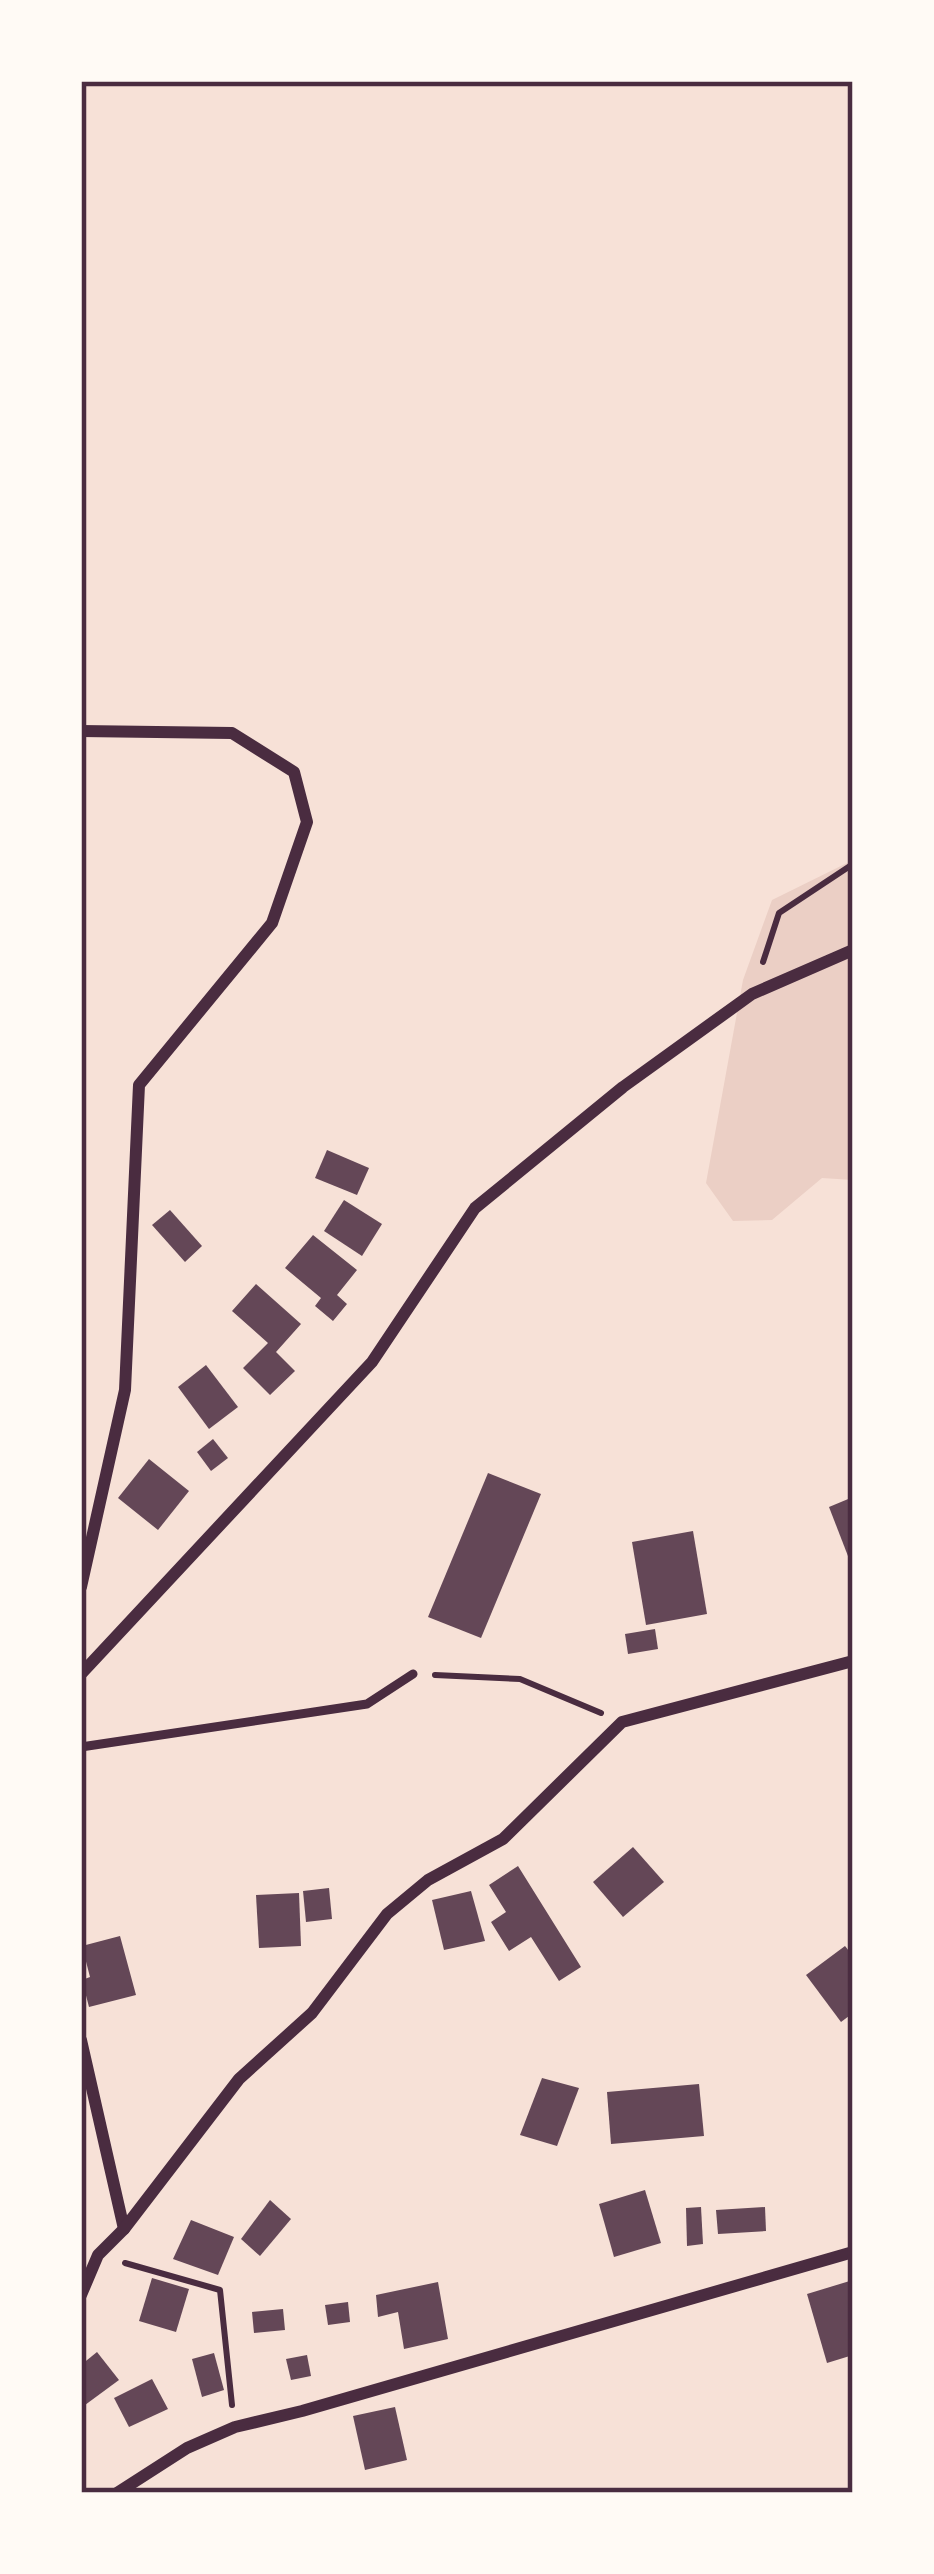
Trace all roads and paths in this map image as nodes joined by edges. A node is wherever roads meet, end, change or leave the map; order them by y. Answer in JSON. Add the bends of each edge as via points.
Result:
{"nodes":[{"id":1,"x":81,"y":731,"type":"edge"},
{"id":2,"x":853,"y":864,"type":"edge"},
{"id":3,"x":853,"y":950,"type":"edge"},
{"id":4,"x":752,"y":994,"type":"junction"},
{"id":5,"x":81,"y":1587,"type":"edge"},
{"id":6,"x":853,"y":1661,"type":"edge"},
{"id":7,"x":81,"y":1674,"type":"edge"},
{"id":8,"x":413,"y":1674,"type":"joint"},
{"id":9,"x":622,"y":1722,"type":"junction"},
{"id":10,"x":81,"y":1747,"type":"edge"},
{"id":11,"x":81,"y":2040,"type":"edge"},
{"id":12,"x":124,"y":2229,"type":"junction"},
{"id":13,"x":853,"y":2252,"type":"edge"},
{"id":14,"x":98,"y":2255,"type":"junction"},
{"id":15,"x":81,"y":2295,"type":"edge"},
{"id":16,"x":235,"y":2427,"type":"junction"},
{"id":17,"x":117,"y":2493,"type":"edge"}],
"edges":[{"from":1,"to":5,"type":"street","via":[[232,733],[294,772],[307,822],[272,923],[139,1085],[125,1390]]},
{"from":2,"to":4,"type":"path","via":[[779,913]]},
{"from":3,"to":4,"type":"street"},
{"from":4,"to":7,"type":"street","via":[[475,1208],[373,1362]]},
{"from":6,"to":9,"type":"street"},
{"from":8,"to":9,"type":"path","via":[[520,1679]]},
{"from":8,"to":10,"type":"lane","via":[[367,1704]]},
{"from":9,"to":12,"type":"street","via":[[503,1839],[428,1880],[387,1914],[312,2014],[239,2079]]},
{"from":11,"to":12,"type":"street"},
{"from":12,"to":14,"type":"street"},
{"from":13,"to":16,"type":"street"},
{"from":14,"to":15,"type":"street"},
{"from":14,"to":16,"type":"path","via":[[220,2290]]},
{"from":16,"to":17,"type":"street"}]}
